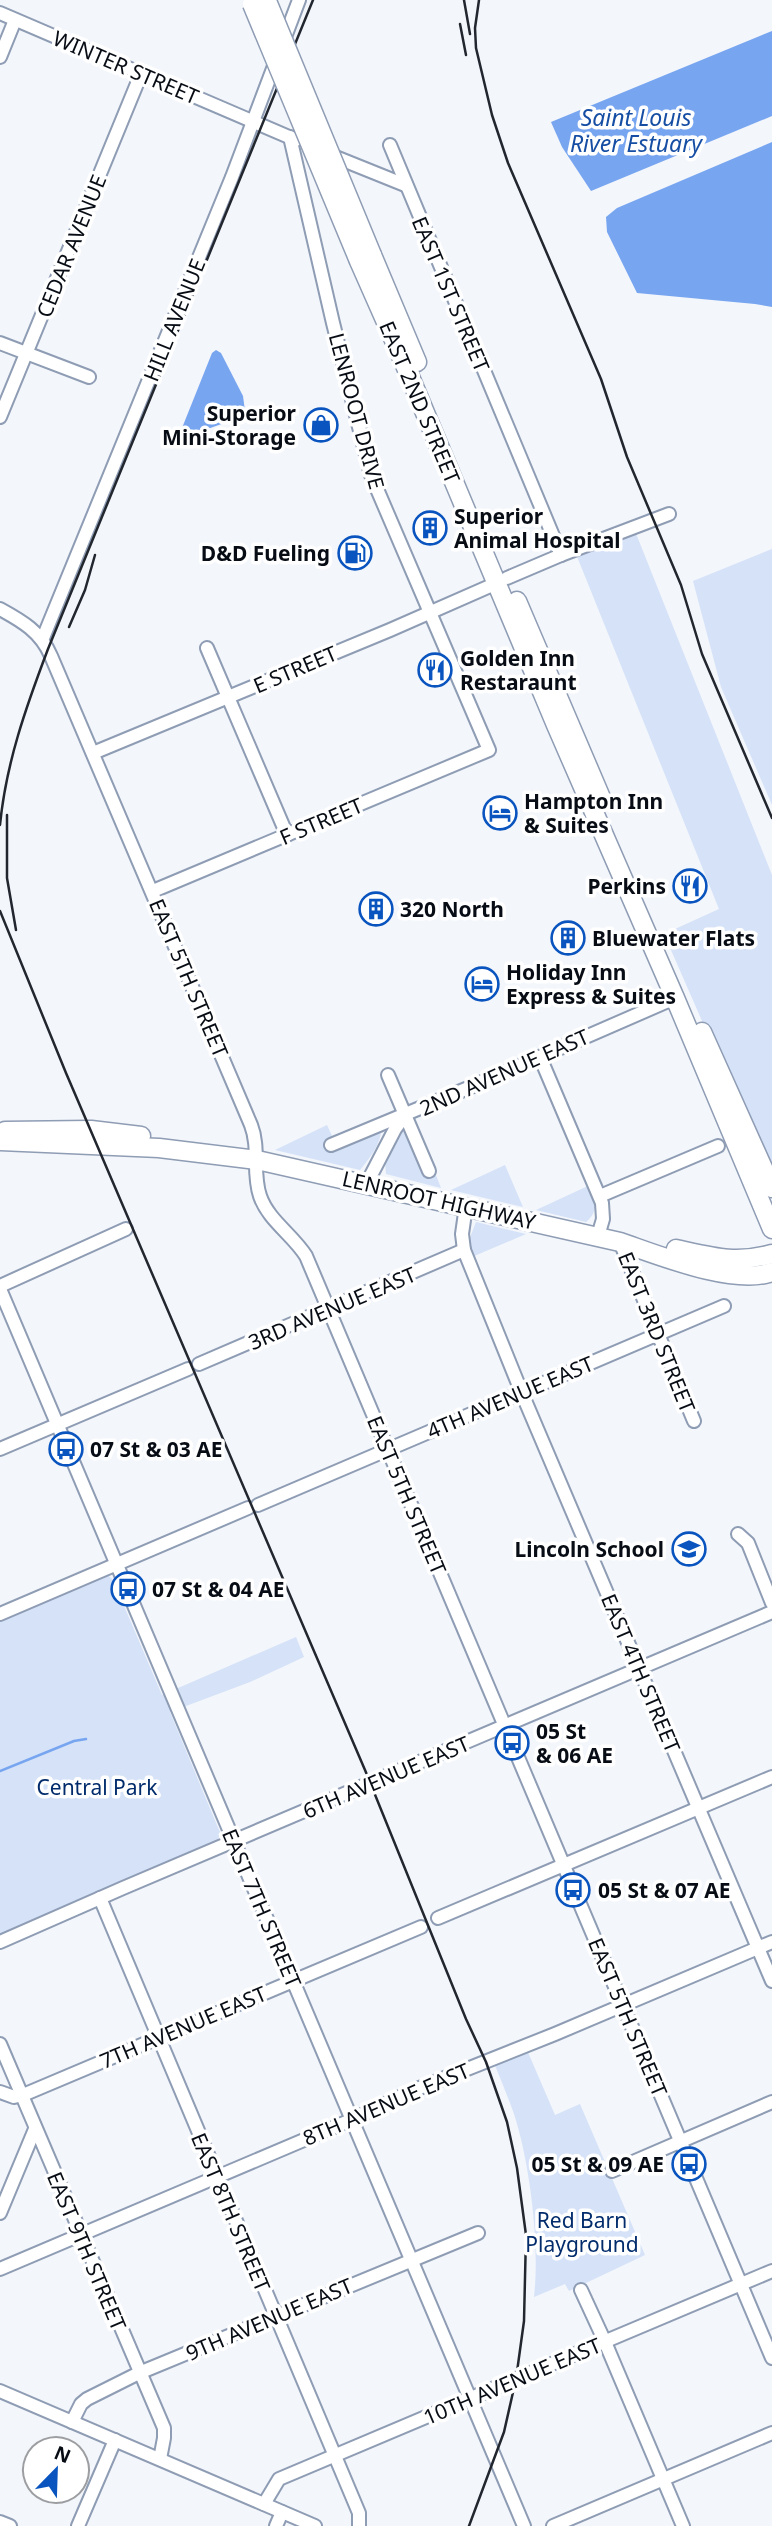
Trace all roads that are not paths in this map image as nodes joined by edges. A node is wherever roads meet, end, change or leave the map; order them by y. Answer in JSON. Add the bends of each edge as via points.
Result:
{"nodes":[{"id":1,"x":299,"y":0,"type":"edge"},
{"id":2,"x":259,"y":1,"type":"edge"},
{"id":3,"x":0,"y":13,"type":"edge"},
{"id":4,"x":15,"y":20,"type":"junction"},
{"id":5,"x":0,"y":57,"type":"edge"},
{"id":6,"x":141,"y":74,"type":"junction"},
{"id":7,"x":253,"y":122,"type":"junction"},
{"id":8,"x":290,"y":137,"type":"junction"},
{"id":9,"x":390,"y":145,"type":"dead end"},
{"id":10,"x":405,"y":185,"type":"junction"},
{"id":11,"x":0,"y":343,"type":"edge"},
{"id":12,"x":27,"y":353,"type":"junction"},
{"id":13,"x":89,"y":377,"type":"dead end"},
{"id":14,"x":0,"y":417,"type":"edge"},
{"id":15,"x":669,"y":514,"type":"dead end"},
{"id":16,"x":561,"y":555,"type":"junction"},
{"id":17,"x":502,"y":580,"type":"junction"},
{"id":18,"x":0,"y":609,"type":"edge"},
{"id":19,"x":429,"y":612,"type":"junction"},
{"id":20,"x":43,"y":638,"type":"junction"},
{"id":21,"x":207,"y":648,"type":"dead end"},
{"id":22,"x":228,"y":697,"type":"junction"},
{"id":23,"x":489,"y":750,"type":"joint"},
{"id":24,"x":93,"y":753,"type":"junction"},
{"id":25,"x":287,"y":835,"type":"junction"},
{"id":26,"x":153,"y":891,"type":"junction"},
{"id":27,"x":680,"y":996,"type":"junction"},
{"id":28,"x":540,"y":1057,"type":"junction"},
{"id":29,"x":388,"y":1075,"type":"dead end"},
{"id":30,"x":405,"y":1115,"type":"junction"},
{"id":31,"x":0,"y":1132,"type":"edge"},
{"id":32,"x":0,"y":1141,"type":"edge"},
{"id":33,"x":331,"y":1145,"type":"dead end"},
{"id":34,"x":719,"y":1146,"type":"dead end"},
{"id":35,"x":257,"y":1160,"type":"junction"},
{"id":36,"x":429,"y":1171,"type":"dead end"},
{"id":37,"x":367,"y":1183,"type":"junction"},
{"id":38,"x":772,"y":1188,"type":"edge"},
{"id":39,"x":600,"y":1196,"type":"junction"},
{"id":40,"x":466,"y":1206,"type":"junction"},
{"id":41,"x":126,"y":1229,"type":"dead end"},
{"id":42,"x":772,"y":1230,"type":"edge"},
{"id":43,"x":598,"y":1237,"type":"junction"},
{"id":44,"x":620,"y":1242,"type":"junction"},
{"id":45,"x":464,"y":1250,"type":"junction"},
{"id":46,"x":772,"y":1254,"type":"edge"},
{"id":47,"x":772,"y":1272,"type":"edge"},
{"id":48,"x":0,"y":1288,"type":"edge"},
{"id":49,"x":724,"y":1306,"type":"dead end"},
{"id":50,"x":329,"y":1310,"type":"junction"},
{"id":51,"x":658,"y":1335,"type":"junction"},
{"id":52,"x":521,"y":1391,"type":"junction"},
{"id":53,"x":694,"y":1421,"type":"dead end"},
{"id":54,"x":57,"y":1424,"type":"junction"},
{"id":55,"x":0,"y":1449,"type":"edge"},
{"id":56,"x":388,"y":1450,"type":"junction"},
{"id":57,"x":738,"y":1534,"type":"dead end"},
{"id":58,"x":116,"y":1564,"type":"junction"},
{"id":59,"x":772,"y":1603,"type":"edge"},
{"id":60,"x":772,"y":1612,"type":"edge"},
{"id":61,"x":0,"y":1614,"type":"edge"},
{"id":62,"x":640,"y":1668,"type":"junction"},
{"id":63,"x":505,"y":1727,"type":"junction"},
{"id":64,"x":772,"y":1777,"type":"edge"},
{"id":65,"x":699,"y":1808,"type":"junction"},
{"id":66,"x":234,"y":1842,"type":"junction"},
{"id":67,"x":564,"y":1866,"type":"junction"},
{"id":68,"x":100,"y":1898,"type":"junction"},
{"id":69,"x":438,"y":1918,"type":"dead end"},
{"id":70,"x":421,"y":1927,"type":"dead end"},
{"id":71,"x":0,"y":1942,"type":"edge"},
{"id":72,"x":772,"y":1942,"type":"edge"},
{"id":73,"x":757,"y":1948,"type":"junction"},
{"id":74,"x":293,"y":1981,"type":"junction"},
{"id":75,"x":772,"y":1981,"type":"edge"},
{"id":76,"x":623,"y":2006,"type":"junction"},
{"id":77,"x":158,"y":2039,"type":"junction"},
{"id":78,"x":0,"y":2044,"type":"edge"},
{"id":79,"x":0,"y":2092,"type":"edge"},
{"id":80,"x":23,"y":2095,"type":"junction"},
{"id":81,"x":772,"y":2102,"type":"edge"},
{"id":82,"x":351,"y":2120,"type":"junction"},
{"id":83,"x":35,"y":2129,"type":"junction"},
{"id":84,"x":682,"y":2140,"type":"junction"},
{"id":85,"x":612,"y":2171,"type":"dead end"},
{"id":86,"x":216,"y":2176,"type":"junction"},
{"id":87,"x":0,"y":2213,"type":"edge"},
{"id":88,"x":82,"y":2233,"type":"junction"},
{"id":89,"x":478,"y":2233,"type":"dead end"},
{"id":90,"x":411,"y":2260,"type":"junction"},
{"id":91,"x":0,"y":2269,"type":"edge"},
{"id":92,"x":772,"y":2271,"type":"edge"},
{"id":93,"x":741,"y":2285,"type":"junction"},
{"id":94,"x":581,"y":2290,"type":"dead end"},
{"id":95,"x":275,"y":2317,"type":"junction"},
{"id":96,"x":605,"y":2342,"type":"junction"},
{"id":97,"x":772,"y":2358,"type":"edge"},
{"id":98,"x":139,"y":2373,"type":"junction"},
{"id":99,"x":0,"y":2391,"type":"edge"},
{"id":100,"x":469,"y":2398,"type":"junction"},
{"id":101,"x":72,"y":2422,"type":"junction"},
{"id":102,"x":772,"y":2433,"type":"edge"},
{"id":103,"x":115,"y":2440,"type":"junction"},
{"id":104,"x":334,"y":2456,"type":"junction"},
{"id":105,"x":160,"y":2459,"type":"junction"},
{"id":106,"x":663,"y":2479,"type":"junction"},
{"id":107,"x":264,"y":2504,"type":"junction"},
{"id":108,"x":282,"y":2512,"type":"junction"},
{"id":109,"x":0,"y":2522,"type":"edge"},
{"id":110,"x":10,"y":2526,"type":"edge"},
{"id":111,"x":78,"y":2526,"type":"edge"},
{"id":112,"x":276,"y":2526,"type":"edge"},
{"id":113,"x":315,"y":2526,"type":"edge"},
{"id":114,"x":359,"y":2526,"type":"edge"},
{"id":115,"x":524,"y":2526,"type":"edge"},
{"id":116,"x":553,"y":2526,"type":"edge"},
{"id":117,"x":683,"y":2526,"type":"edge"}],
"edges":[{"from":1,"to":7,"type":"street","name":"HILL AVENUE"},
{"from":2,"to":17,"type":"highway","name":"EAST 2ND STREET","bridge":true},
{"from":3,"to":4,"type":"street","name":"WINTER STREET"},
{"from":4,"to":5,"type":"street"},
{"from":4,"to":6,"type":"street","name":"WINTER STREET"},
{"from":6,"to":7,"type":"street","name":"WINTER STREET"},
{"from":6,"to":12,"type":"street","name":"CEDAR AVENUE"},
{"from":7,"to":8,"type":"street"},
{"from":7,"to":20,"type":"street","name":"HILL AVENUE"},
{"from":8,"to":10,"type":"street"},
{"from":8,"to":19,"type":"street","name":"LENROOT DRIVE","via":[[371,475]]},
{"from":9,"to":10,"type":"street","name":"EAST 1ST STREET"},
{"from":10,"to":16,"type":"street","name":"EAST 1ST STREET"},
{"from":11,"to":12,"type":"street"},
{"from":12,"to":13,"type":"street"},
{"from":12,"to":14,"type":"street","name":"CEDAR AVENUE"},
{"from":15,"to":16,"type":"street","name":"E STREET"},
{"from":16,"to":17,"type":"street","name":"E STREET"},
{"from":17,"to":19,"type":"street","name":"E STREET"},
{"from":17,"to":27,"type":"highway","name":"EAST 2ND STREET","via":[[556,725]]},
{"from":18,"to":20,"type":"street"},
{"from":19,"to":22,"type":"street","name":"E STREET"},
{"from":19,"to":23,"type":"street","name":"LENROOT DRIVE"},
{"from":20,"to":24,"type":"street","name":"EAST 5TH STREET"},
{"from":21,"to":22,"type":"street"},
{"from":22,"to":24,"type":"street","name":"E STREET"},
{"from":22,"to":25,"type":"street"},
{"from":23,"to":25,"type":"street","name":"F STREET"},
{"from":24,"to":26,"type":"street","name":"EAST 5TH STREET"},
{"from":25,"to":26,"type":"street","name":"F STREET"},
{"from":26,"to":35,"type":"street","name":"EAST 5TH STREET","via":[[251,1125]]},
{"from":27,"to":28,"type":"street","name":"2ND AVENUE EAST"},
{"from":27,"to":38,"type":"highway","name":"EAST 2ND STREET"},
{"from":27,"to":42,"type":"highway","name":"EAST 2ND STREET"},
{"from":28,"to":30,"type":"street","name":"2ND AVENUE EAST"},
{"from":28,"to":39,"type":"street"},
{"from":29,"to":30,"type":"street"},
{"from":30,"to":33,"type":"street"},
{"from":30,"to":36,"type":"street"},
{"from":30,"to":37,"type":"street","name":"2ND AVENUE EAST"},
{"from":31,"to":35,"type":"highway","name":"LENROOT HIGHWAY","via":[[108,1132],[205,1144]]},
{"from":32,"to":35,"type":"highway","name":"LENROOT HIGHWAY","via":[[135,1146]]},
{"from":34,"to":39,"type":"street"},
{"from":35,"to":37,"type":"highway","name":"LENROOT HIGHWAY"},
{"from":35,"to":50,"type":"street","name":"EAST 5TH STREET","via":[[261,1200],[306,1256]]},
{"from":37,"to":40,"type":"highway","name":"LENROOT HIGHWAY"},
{"from":39,"to":43,"type":"street","via":[[604,1212]]},
{"from":40,"to":43,"type":"highway","name":"LENROOT HIGHWAY"},
{"from":40,"to":45,"type":"street","name":"EAST 4TH STREET","via":[[461,1234]]},
{"from":41,"to":48,"type":"street"},
{"from":43,"to":44,"type":"highway","name":"LENROOT HIGHWAY"},
{"from":44,"to":46,"type":"highway","name":"LENROOT HIGHWAY","via":[[744,1261]]},
{"from":44,"to":47,"type":"highway","name":"LENROOT HIGHWAY","via":[[720,1272],[749,1276]]},
{"from":44,"to":51,"type":"street","name":"EAST 3RD STREET"},
{"from":45,"to":50,"type":"street","name":"3RD AVENUE EAST"},
{"from":45,"to":52,"type":"street","name":"EAST 4TH STREET"},
{"from":48,"to":54,"type":"street","name":"EAST 7TH STREET"},
{"from":49,"to":51,"type":"street","name":"4TH AVENUE EAST"},
{"from":50,"to":54,"type":"street","name":"3RD AVENUE EAST"},
{"from":50,"to":56,"type":"street","name":"EAST 5TH STREET"},
{"from":51,"to":52,"type":"street","name":"4TH AVENUE EAST"},
{"from":51,"to":53,"type":"street","name":"EAST 3RD STREET"},
{"from":52,"to":56,"type":"street","name":"4TH AVENUE EAST"},
{"from":52,"to":62,"type":"street","name":"EAST 4TH STREET"},
{"from":54,"to":55,"type":"street","name":"3RD AVENUE EAST"},
{"from":54,"to":58,"type":"street","name":"EAST 7TH STREET"},
{"from":56,"to":58,"type":"street","name":"4TH AVENUE EAST"},
{"from":56,"to":63,"type":"street","name":"EAST 5TH STREET"},
{"from":57,"to":59,"type":"street","via":[[748,1542]]},
{"from":58,"to":61,"type":"street","name":"4TH AVENUE EAST"},
{"from":58,"to":66,"type":"street","name":"EAST 7TH STREET"},
{"from":60,"to":62,"type":"street","name":"6TH AVENUE EAST"},
{"from":62,"to":63,"type":"street","name":"6TH AVENUE EAST"},
{"from":62,"to":65,"type":"street","name":"EAST 4TH STREET"},
{"from":63,"to":66,"type":"street","name":"6TH AVENUE EAST"},
{"from":63,"to":67,"type":"street","name":"EAST 5TH STREET"},
{"from":64,"to":65,"type":"street"},
{"from":65,"to":67,"type":"street"},
{"from":65,"to":73,"type":"street","name":"EAST 4TH STREET"},
{"from":66,"to":68,"type":"street","name":"6TH AVENUE EAST"},
{"from":66,"to":74,"type":"street","name":"EAST 7TH STREET"},
{"from":67,"to":69,"type":"street"},
{"from":67,"to":76,"type":"street","name":"EAST 5TH STREET"},
{"from":68,"to":71,"type":"street","name":"6TH AVENUE EAST"},
{"from":68,"to":77,"type":"street","name":"EAST 8TH STREET"},
{"from":70,"to":74,"type":"street","name":"7TH AVENUE EAST"},
{"from":72,"to":73,"type":"street","name":"8TH AVENUE EAST"},
{"from":73,"to":75,"type":"street","name":"EAST 4TH STREET"},
{"from":73,"to":76,"type":"street","name":"8TH AVENUE EAST"},
{"from":74,"to":77,"type":"street","name":"7TH AVENUE EAST"},
{"from":74,"to":82,"type":"street","name":"EAST 7TH STREET"},
{"from":76,"to":82,"type":"street","name":"8TH AVENUE EAST"},
{"from":76,"to":84,"type":"street","name":"EAST 5TH STREET"},
{"from":77,"to":80,"type":"street","name":"7TH AVENUE EAST"},
{"from":77,"to":86,"type":"street","name":"EAST 8TH STREET"},
{"from":78,"to":80,"type":"street","name":"EAST 9TH STREET"},
{"from":79,"to":80,"type":"street"},
{"from":80,"to":83,"type":"street","name":"EAST 9TH STREET"},
{"from":81,"to":84,"type":"street"},
{"from":82,"to":86,"type":"street","name":"8TH AVENUE EAST"},
{"from":82,"to":90,"type":"street","name":"EAST 7TH STREET"},
{"from":83,"to":87,"type":"street"},
{"from":83,"to":88,"type":"street","name":"EAST 9TH STREET"},
{"from":84,"to":85,"type":"street"},
{"from":84,"to":93,"type":"street","name":"EAST 5TH STREET"},
{"from":86,"to":88,"type":"street","name":"8TH AVENUE EAST"},
{"from":86,"to":95,"type":"street","name":"EAST 8TH STREET"},
{"from":88,"to":91,"type":"street","name":"8TH AVENUE EAST"},
{"from":88,"to":98,"type":"street","name":"EAST 9TH STREET"},
{"from":89,"to":90,"type":"street","name":"9TH AVENUE EAST"},
{"from":90,"to":95,"type":"street","name":"9TH AVENUE EAST"},
{"from":90,"to":100,"type":"street","name":"EAST 7TH STREET"},
{"from":92,"to":93,"type":"street","name":"10TH AVENUE EAST"},
{"from":93,"to":96,"type":"street","name":"10TH AVENUE EAST"},
{"from":93,"to":97,"type":"street","name":"EAST 5TH STREET"},
{"from":94,"to":96,"type":"street"},
{"from":95,"to":98,"type":"street","name":"9TH AVENUE EAST"},
{"from":95,"to":104,"type":"street","name":"EAST 8TH STREET"},
{"from":96,"to":100,"type":"street","name":"10TH AVENUE EAST"},
{"from":96,"to":106,"type":"street"},
{"from":98,"to":101,"type":"street","name":"9TH AVENUE EAST","via":[[87,2399]]},
{"from":98,"to":105,"type":"street","name":"EAST 9TH STREET","via":[[164,2428]]},
{"from":99,"to":101,"type":"street"},
{"from":100,"to":104,"type":"street","name":"10TH AVENUE EAST"},
{"from":100,"to":115,"type":"street","name":"EAST 7TH STREET"},
{"from":101,"to":103,"type":"street"},
{"from":102,"to":106,"type":"street"},
{"from":103,"to":105,"type":"street"},
{"from":103,"to":111,"type":"street"},
{"from":104,"to":107,"type":"street","name":"10TH AVENUE EAST","via":[[279,2479]]},
{"from":104,"to":114,"type":"street","name":"EAST 8TH STREET","via":[[359,2513]]},
{"from":105,"to":107,"type":"street"},
{"from":106,"to":116,"type":"street"},
{"from":106,"to":117,"type":"street"},
{"from":107,"to":108,"type":"street"},
{"from":108,"to":112,"type":"street"},
{"from":108,"to":113,"type":"street"},
{"from":109,"to":110,"type":"street"}]}
